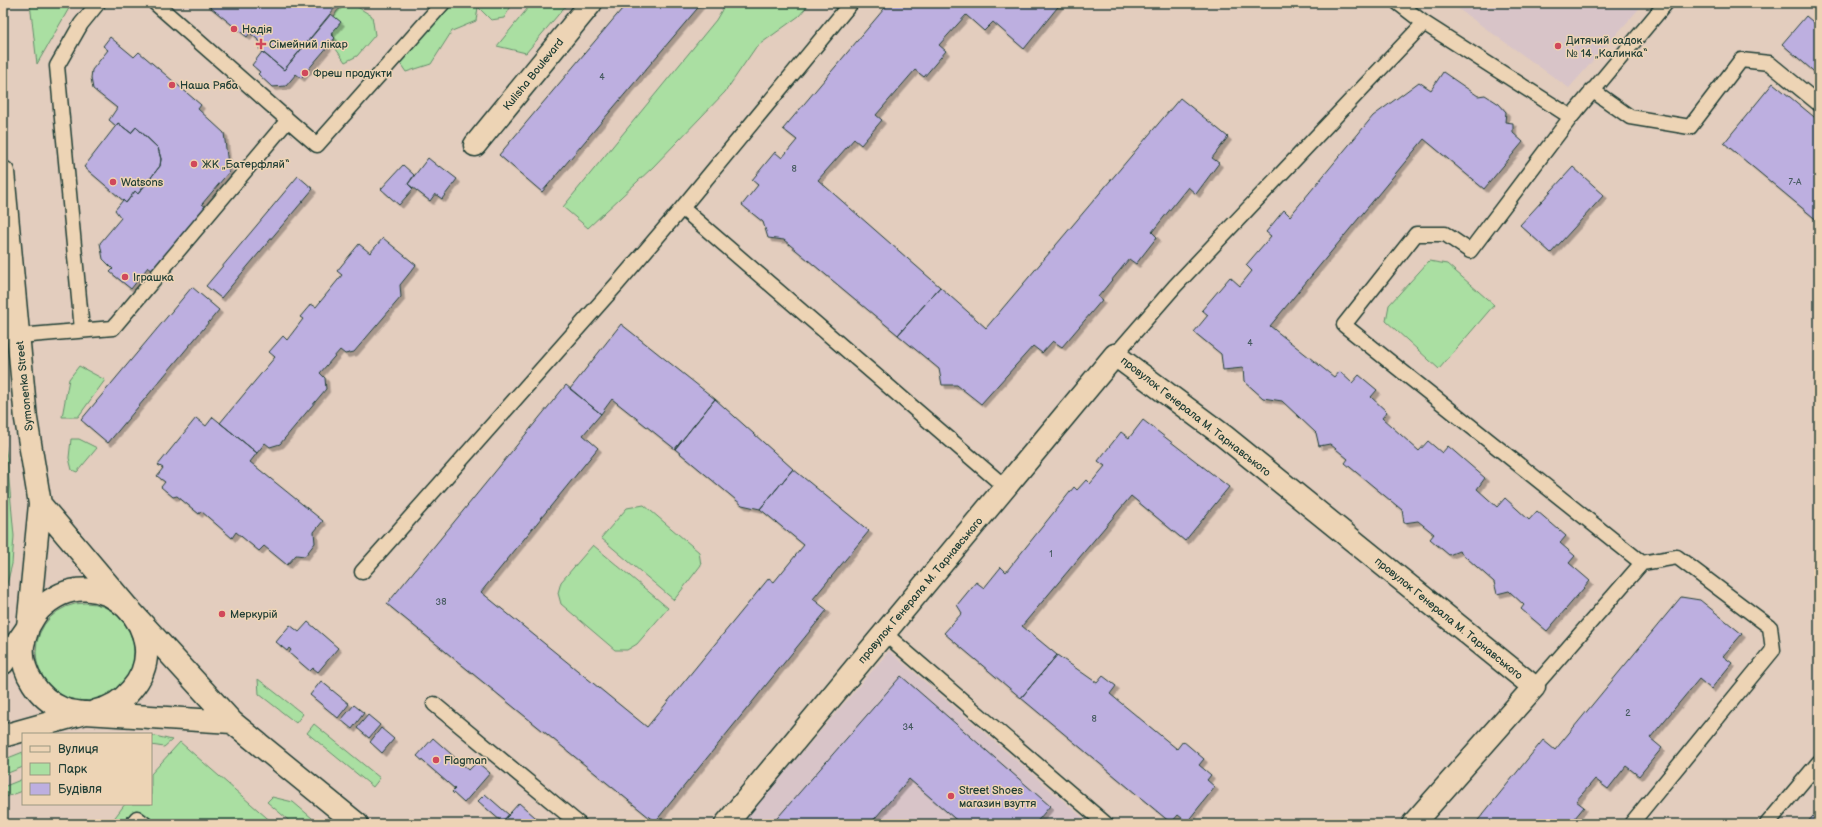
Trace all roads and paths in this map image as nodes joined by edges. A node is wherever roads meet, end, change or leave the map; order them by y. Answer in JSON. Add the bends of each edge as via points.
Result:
{"nodes":[{"id":1,"x":98,"y":3,"type":"edge"},
{"id":2,"x":443,"y":3,"type":"edge"},
{"id":3,"x":591,"y":3,"type":"edge"},
{"id":4,"x":851,"y":3,"type":"edge"},
{"id":5,"x":1398,"y":3,"type":"edge"},
{"id":6,"x":1666,"y":3,"type":"edge"},
{"id":7,"x":157,"y":4,"type":"edge"},
{"id":8,"x":1424,"y":23,"type":"junction"},
{"id":9,"x":1592,"y":90,"type":"junction"},
{"id":10,"x":1819,"y":104,"type":"edge"},
{"id":11,"x":1571,"y":117,"type":"junction"},
{"id":12,"x":288,"y":120,"type":"junction"},
{"id":13,"x":475,"y":145,"type":"dead end"},
{"id":14,"x":3,"y":172,"type":"edge"},
{"id":15,"x":682,"y":208,"type":"junction"},
{"id":16,"x":82,"y":330,"type":"junction"},
{"id":17,"x":19,"y":336,"type":"junction"},
{"id":18,"x":1115,"y":354,"type":"junction"},
{"id":19,"x":1005,"y":487,"type":"junction"},
{"id":20,"x":40,"y":504,"type":"junction"},
{"id":21,"x":1642,"y":563,"type":"junction"},
{"id":22,"x":362,"y":572,"type":"dead end"},
{"id":23,"x":127,"y":607,"type":"junction"},
{"id":24,"x":28,"y":627,"type":"junction"},
{"id":25,"x":884,"y":633,"type":"junction"},
{"id":26,"x":3,"y":663,"type":"edge"},
{"id":27,"x":1534,"y":686,"type":"junction"},
{"id":28,"x":434,"y":704,"type":"dead end"},
{"id":29,"x":85,"y":713,"type":"junction"},
{"id":30,"x":232,"y":722,"type":"junction"},
{"id":31,"x":3,"y":736,"type":"edge"},
{"id":32,"x":1819,"y":762,"type":"edge"},
{"id":33,"x":132,"y":824,"type":"edge"},
{"id":34,"x":145,"y":824,"type":"edge"},
{"id":35,"x":357,"y":824,"type":"edge"},
{"id":36,"x":579,"y":824,"type":"edge"},
{"id":37,"x":726,"y":824,"type":"edge"},
{"id":38,"x":1106,"y":824,"type":"edge"},
{"id":39,"x":1413,"y":824,"type":"edge"},
{"id":40,"x":1631,"y":824,"type":"edge"},
{"id":41,"x":1767,"y":824,"type":"edge"}],
"edges":[{"from":1,"to":16,"type":"lane","via":[[81,24],[57,66]]},
{"from":2,"to":12,"type":"lane","via":[[317,145]]},
{"from":3,"to":13,"type":"street","name":"Kulisha Boulevard"},
{"from":4,"to":15,"type":"lane"},
{"from":5,"to":8,"type":"lane"},
{"from":6,"to":9,"type":"lane"},
{"from":7,"to":12,"type":"lane"},
{"from":8,"to":11,"type":"lane"},
{"from":8,"to":18,"type":"lane","via":[[1181,280]]},
{"from":9,"to":10,"type":"lane","via":[[1630,118],[1690,127],[1741,60],[1769,63]]},
{"from":9,"to":11,"type":"lane"},
{"from":11,"to":21,"type":"lane","via":[[1470,251],[1445,234],[1416,234],[1344,325]]},
{"from":12,"to":16,"type":"lane","via":[[113,328]]},
{"from":14,"to":17,"type":"street","name":"Symonenka Street"},
{"from":15,"to":19,"type":"lane"},
{"from":15,"to":22,"type":"lane"},
{"from":16,"to":17,"type":"lane"},
{"from":17,"to":20,"type":"street","name":"Symonenka Street","via":[[26,419]]},
{"from":18,"to":19,"type":"street","name":"провулок Генерала М. Тарнавського"},
{"from":18,"to":27,"type":"street","name":"провулок Генерала М. Тарнавського","via":[[1224,436]]},
{"from":19,"to":25,"type":"street","name":"провулок Генерала М. Тарнавського"},
{"from":20,"to":23,"type":"street"},
{"from":20,"to":24,"type":"street","name":"Symonenka Street"},
{"from":21,"to":27,"type":"lane"},
{"from":21,"to":40,"type":"lane","via":[[1677,558],[1770,627],[1773,650]]},
{"from":23,"to":24,"type":"street","via":[[111,595],[92,590],[72,591],[54,598],[38,610]]},
{"from":23,"to":29,"type":"street","via":[[139,623],[145,643],[145,664],[137,684],[123,699],[105,709]]},
{"from":23,"to":30,"type":"street"},
{"from":24,"to":26,"type":"street"},
{"from":24,"to":29,"type":"street","via":[[23,646],[25,666],[32,684],[46,699],[64,709]]},
{"from":25,"to":37,"type":"street","name":"провулок Генерала М. Тарнавського"},
{"from":25,"to":38,"type":"lane"},
{"from":27,"to":39,"type":"street","name":"провулок Генерала М. Тарнавського"},
{"from":28,"to":36,"type":"lane"},
{"from":29,"to":30,"type":"street"},
{"from":29,"to":31,"type":"street"},
{"from":30,"to":35,"type":"street"},
{"from":32,"to":41,"type":"lane"},
{"from":33,"to":34,"type":"lane","via":[[138,818]]}]}
